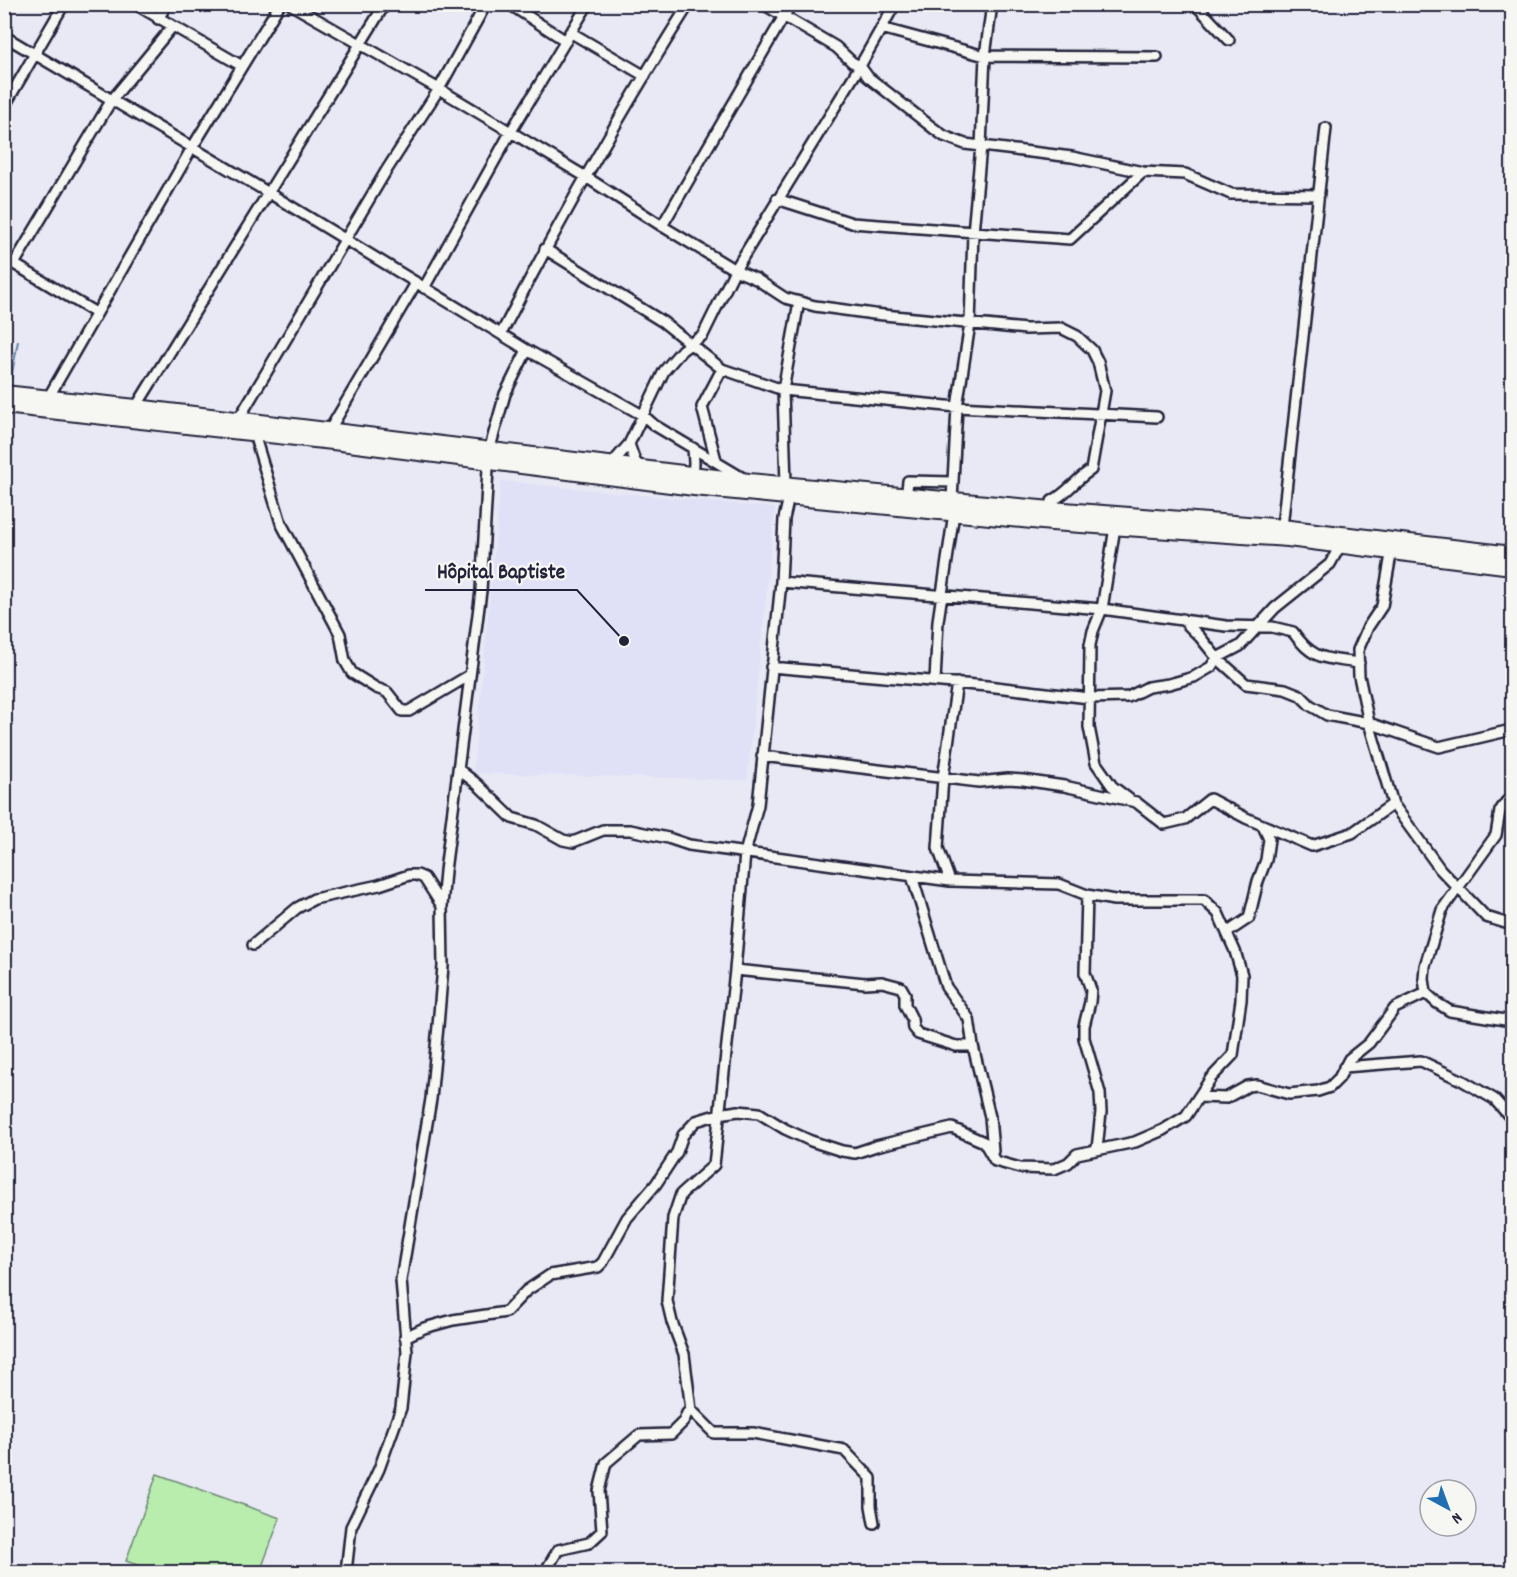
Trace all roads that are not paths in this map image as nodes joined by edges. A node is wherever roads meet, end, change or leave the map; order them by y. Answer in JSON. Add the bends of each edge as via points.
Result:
{"nodes":[{"id":1,"x":64,"y":4,"type":"edge"},
{"id":2,"x":135,"y":4,"type":"edge"},
{"id":3,"x":167,"y":4,"type":"edge"},
{"id":4,"x":280,"y":4,"type":"edge"},
{"id":5,"x":290,"y":4,"type":"edge"},
{"id":6,"x":385,"y":4,"type":"edge"},
{"id":7,"x":486,"y":4,"type":"edge"},
{"id":8,"x":509,"y":4,"type":"edge"},
{"id":9,"x":588,"y":4,"type":"edge"},
{"id":10,"x":688,"y":4,"type":"edge"},
{"id":11,"x":763,"y":4,"type":"edge"},
{"id":12,"x":791,"y":4,"type":"edge"},
{"id":13,"x":895,"y":4,"type":"edge"},
{"id":14,"x":992,"y":4,"type":"edge"},
{"id":15,"x":1195,"y":4,"type":"edge"},
{"id":16,"x":784,"y":17,"type":"junction"},
{"id":17,"x":158,"y":19,"type":"junction"},
{"id":18,"x":172,"y":27,"type":"junction"},
{"id":19,"x":881,"y":28,"type":"junction"},
{"id":20,"x":4,"y":36,"type":"edge"},
{"id":21,"x":568,"y":37,"type":"junction"},
{"id":22,"x":1229,"y":40,"type":"dead end"},
{"id":23,"x":360,"y":45,"type":"junction"},
{"id":24,"x":35,"y":54,"type":"junction"},
{"id":25,"x":985,"y":56,"type":"junction"},
{"id":26,"x":1157,"y":57,"type":"dead end"},
{"id":27,"x":242,"y":66,"type":"junction"},
{"id":28,"x":860,"y":66,"type":"junction"},
{"id":29,"x":645,"y":76,"type":"junction"},
{"id":30,"x":439,"y":90,"type":"junction"},
{"id":31,"x":111,"y":100,"type":"junction"},
{"id":32,"x":4,"y":107,"type":"edge"},
{"id":33,"x":1326,"y":128,"type":"dead end"},
{"id":34,"x":510,"y":133,"type":"junction"},
{"id":35,"x":981,"y":146,"type":"junction"},
{"id":36,"x":192,"y":148,"type":"junction"},
{"id":37,"x":1143,"y":172,"type":"junction"},
{"id":38,"x":586,"y":177,"type":"junction"},
{"id":39,"x":269,"y":193,"type":"junction"},
{"id":40,"x":1319,"y":195,"type":"junction"},
{"id":41,"x":777,"y":200,"type":"junction"},
{"id":42,"x":662,"y":226,"type":"junction"},
{"id":43,"x":973,"y":233,"type":"junction"},
{"id":44,"x":345,"y":240,"type":"junction"},
{"id":45,"x":545,"y":249,"type":"junction"},
{"id":46,"x":4,"y":258,"type":"edge"},
{"id":47,"x":14,"y":264,"type":"junction"},
{"id":48,"x":735,"y":270,"type":"junction"},
{"id":49,"x":420,"y":286,"type":"junction"},
{"id":50,"x":799,"y":302,"type":"junction"},
{"id":51,"x":96,"y":313,"type":"junction"},
{"id":52,"x":970,"y":324,"type":"junction"},
{"id":53,"x":501,"y":334,"type":"junction"},
{"id":54,"x":689,"y":345,"type":"junction"},
{"id":55,"x":527,"y":350,"type":"junction"},
{"id":56,"x":723,"y":369,"type":"junction"},
{"id":57,"x":783,"y":390,"type":"junction"},
{"id":58,"x":4,"y":393,"type":"edge"},
{"id":59,"x":48,"y":398,"type":"junction"},
{"id":60,"x":4,"y":406,"type":"edge"},
{"id":61,"x":136,"y":407,"type":"junction"},
{"id":62,"x":957,"y":407,"type":"junction"},
{"id":63,"x":1101,"y":415,"type":"junction"},
{"id":64,"x":644,"y":416,"type":"junction"},
{"id":65,"x":1157,"y":417,"type":"dead end"},
{"id":66,"x":238,"y":420,"type":"junction"},
{"id":67,"x":329,"y":431,"type":"junction"},
{"id":68,"x":254,"y":434,"type":"junction"},
{"id":69,"x":629,"y":444,"type":"junction"},
{"id":70,"x":693,"y":448,"type":"junction"},
{"id":71,"x":490,"y":456,"type":"junction"},
{"id":72,"x":716,"y":460,"type":"junction"},
{"id":73,"x":614,"y":466,"type":"junction"},
{"id":74,"x":640,"y":468,"type":"junction"},
{"id":75,"x":650,"y":482,"type":"junction"},
{"id":76,"x":693,"y":482,"type":"junction"},
{"id":77,"x":749,"y":482,"type":"junction"},
{"id":78,"x":952,"y":482,"type":"junction"},
{"id":79,"x":787,"y":491,"type":"junction"},
{"id":80,"x":907,"y":502,"type":"junction"},
{"id":81,"x":953,"y":507,"type":"junction"},
{"id":82,"x":1051,"y":509,"type":"junction"},
{"id":83,"x":1115,"y":527,"type":"junction"},
{"id":84,"x":1282,"y":527,"type":"junction"},
{"id":85,"x":1339,"y":540,"type":"junction"},
{"id":86,"x":1391,"y":546,"type":"junction"},
{"id":87,"x":1512,"y":554,"type":"edge"},
{"id":88,"x":1512,"y":567,"type":"edge"},
{"id":89,"x":781,"y":582,"type":"junction"},
{"id":90,"x":942,"y":596,"type":"junction"},
{"id":91,"x":1102,"y":609,"type":"junction"},
{"id":92,"x":1182,"y":619,"type":"junction"},
{"id":93,"x":1257,"y":627,"type":"junction"},
{"id":94,"x":1216,"y":658,"type":"junction"},
{"id":95,"x":1359,"y":663,"type":"junction"},
{"id":96,"x":771,"y":667,"type":"junction"},
{"id":97,"x":470,"y":675,"type":"junction"},
{"id":98,"x":935,"y":681,"type":"junction"},
{"id":99,"x":957,"y":683,"type":"junction"},
{"id":100,"x":1089,"y":698,"type":"junction"},
{"id":101,"x":1369,"y":723,"type":"junction"},
{"id":102,"x":1512,"y":732,"type":"edge"},
{"id":103,"x":762,"y":756,"type":"junction"},
{"id":104,"x":458,"y":769,"type":"junction"},
{"id":105,"x":943,"y":778,"type":"junction"},
{"id":106,"x":1512,"y":800,"type":"edge"},
{"id":107,"x":1131,"y":801,"type":"junction"},
{"id":108,"x":1393,"y":804,"type":"junction"},
{"id":109,"x":1263,"y":826,"type":"junction"},
{"id":110,"x":745,"y":853,"type":"junction"},
{"id":111,"x":912,"y":876,"type":"junction"},
{"id":112,"x":950,"y":881,"type":"junction"},
{"id":113,"x":1458,"y":888,"type":"junction"},
{"id":114,"x":1087,"y":896,"type":"junction"},
{"id":115,"x":442,"y":906,"type":"junction"},
{"id":116,"x":1512,"y":925,"type":"edge"},
{"id":117,"x":1228,"y":932,"type":"junction"},
{"id":118,"x":253,"y":945,"type":"dead end"},
{"id":119,"x":735,"y":970,"type":"junction"},
{"id":120,"x":1426,"y":993,"type":"junction"},
{"id":121,"x":1512,"y":1020,"type":"edge"},
{"id":122,"x":973,"y":1046,"type":"junction"},
{"id":123,"x":1344,"y":1067,"type":"junction"},
{"id":124,"x":1200,"y":1097,"type":"junction"},
{"id":125,"x":719,"y":1114,"type":"junction"},
{"id":126,"x":1512,"y":1119,"type":"edge"},
{"id":127,"x":1097,"y":1149,"type":"junction"},
{"id":128,"x":993,"y":1155,"type":"junction"},
{"id":129,"x":405,"y":1337,"type":"junction"},
{"id":130,"x":691,"y":1410,"type":"junction"},
{"id":131,"x":874,"y":1523,"type":"dead end"},
{"id":132,"x":346,"y":1572,"type":"edge"},
{"id":133,"x":545,"y":1572,"type":"edge"}],
"edges":[{"from":1,"to":24,"type":"street"},
{"from":2,"to":17,"type":"street"},
{"from":3,"to":17,"type":"street"},
{"from":4,"to":27,"type":"street"},
{"from":5,"to":23,"type":"street"},
{"from":6,"to":23,"type":"street"},
{"from":7,"to":30,"type":"street"},
{"from":8,"to":21,"type":"street"},
{"from":9,"to":21,"type":"street"},
{"from":10,"to":29,"type":"street"},
{"from":11,"to":16,"type":"street"},
{"from":12,"to":16,"type":"street"},
{"from":13,"to":19,"type":"street"},
{"from":14,"to":25,"type":"street"},
{"from":15,"to":22,"type":"street"},
{"from":16,"to":28,"type":"street","via":[[824,39]]},
{"from":16,"to":42,"type":"street"},
{"from":17,"to":18,"type":"street"},
{"from":18,"to":27,"type":"street"},
{"from":18,"to":31,"type":"street"},
{"from":19,"to":25,"type":"street"},
{"from":19,"to":28,"type":"street"},
{"from":20,"to":24,"type":"street"},
{"from":21,"to":29,"type":"street"},
{"from":21,"to":34,"type":"street"},
{"from":23,"to":30,"type":"street"},
{"from":23,"to":39,"type":"street"},
{"from":24,"to":31,"type":"street"},
{"from":24,"to":32,"type":"street"},
{"from":25,"to":26,"type":"street"},
{"from":25,"to":35,"type":"street"},
{"from":27,"to":36,"type":"street"},
{"from":28,"to":35,"type":"street","via":[[868,77],[944,136]]},
{"from":28,"to":41,"type":"street"},
{"from":29,"to":38,"type":"street"},
{"from":30,"to":34,"type":"street"},
{"from":30,"to":44,"type":"street"},
{"from":31,"to":36,"type":"street"},
{"from":31,"to":47,"type":"street"},
{"from":33,"to":40,"type":"street"},
{"from":34,"to":38,"type":"street"},
{"from":34,"to":49,"type":"street"},
{"from":35,"to":37,"type":"street","via":[[1072,157]]},
{"from":35,"to":43,"type":"street"},
{"from":36,"to":39,"type":"street"},
{"from":36,"to":51,"type":"street"},
{"from":37,"to":40,"type":"street","via":[[1185,174],[1231,194]]},
{"from":37,"to":43,"type":"street","via":[[1070,239]]},
{"from":38,"to":42,"type":"street"},
{"from":38,"to":45,"type":"street"},
{"from":39,"to":44,"type":"street"},
{"from":39,"to":61,"type":"street"},
{"from":40,"to":84,"type":"street"},
{"from":41,"to":43,"type":"street","via":[[852,223]]},
{"from":41,"to":48,"type":"street"},
{"from":42,"to":48,"type":"street"},
{"from":43,"to":52,"type":"street"},
{"from":44,"to":49,"type":"street"},
{"from":44,"to":66,"type":"street"},
{"from":45,"to":53,"type":"street"},
{"from":45,"to":54,"type":"street","via":[[663,322]]},
{"from":46,"to":47,"type":"street"},
{"from":47,"to":51,"type":"street"},
{"from":48,"to":50,"type":"street"},
{"from":48,"to":54,"type":"street","via":[[703,335]]},
{"from":49,"to":53,"type":"street"},
{"from":49,"to":67,"type":"street"},
{"from":50,"to":52,"type":"street"},
{"from":50,"to":57,"type":"street"},
{"from":51,"to":59,"type":"street"},
{"from":52,"to":62,"type":"street"},
{"from":52,"to":63,"type":"street","via":[[1061,328],[1077,336],[1098,362],[1104,391]]},
{"from":53,"to":55,"type":"street"},
{"from":54,"to":56,"type":"street"},
{"from":54,"to":64,"type":"street","via":[[664,371]]},
{"from":55,"to":64,"type":"street"},
{"from":55,"to":71,"type":"street","via":[[505,394]]},
{"from":56,"to":57,"type":"street"},
{"from":56,"to":72,"type":"street","via":[[702,406]]},
{"from":57,"to":62,"type":"street"},
{"from":57,"to":79,"type":"street"},
{"from":58,"to":59,"type":"main road"},
{"from":59,"to":61,"type":"main road"},
{"from":60,"to":68,"type":"main road"},
{"from":61,"to":66,"type":"main road"},
{"from":62,"to":63,"type":"street"},
{"from":62,"to":78,"type":"street"},
{"from":63,"to":65,"type":"street"},
{"from":63,"to":82,"type":"street","via":[[1091,470],[1052,501]]},
{"from":64,"to":69,"type":"street"},
{"from":64,"to":70,"type":"street"},
{"from":66,"to":67,"type":"main road"},
{"from":67,"to":71,"type":"main road"},
{"from":68,"to":71,"type":"main road"},
{"from":68,"to":97,"type":"street","via":[[281,523],[340,634],[345,661],[352,673],[387,693],[402,711],[409,711]]},
{"from":69,"to":73,"type":"street"},
{"from":69,"to":74,"type":"street"},
{"from":70,"to":72,"type":"street"},
{"from":70,"to":76,"type":"street"},
{"from":71,"to":73,"type":"main road"},
{"from":71,"to":75,"type":"main road"},
{"from":71,"to":97,"type":"street"},
{"from":72,"to":77,"type":"street"},
{"from":73,"to":74,"type":"main road"},
{"from":74,"to":75,"type":"street"},
{"from":74,"to":76,"type":"main road"},
{"from":75,"to":76,"type":"main road"},
{"from":76,"to":77,"type":"main road"},
{"from":76,"to":79,"type":"main road"},
{"from":77,"to":79,"type":"main road"},
{"from":78,"to":80,"type":"street","via":[[908,481]]},
{"from":78,"to":81,"type":"street"},
{"from":79,"to":80,"type":"main road"},
{"from":79,"to":89,"type":"street"},
{"from":80,"to":81,"type":"main road"},
{"from":81,"to":82,"type":"main road"},
{"from":81,"to":83,"type":"main road"},
{"from":81,"to":90,"type":"street"},
{"from":82,"to":84,"type":"main road"},
{"from":83,"to":85,"type":"main road"},
{"from":83,"to":91,"type":"street"},
{"from":84,"to":85,"type":"main road"},
{"from":85,"to":86,"type":"main road"},
{"from":85,"to":93,"type":"street","via":[[1330,564]]},
{"from":86,"to":87,"type":"main road"},
{"from":86,"to":88,"type":"main road"},
{"from":86,"to":95,"type":"street","via":[[1382,606],[1358,650]]},
{"from":89,"to":90,"type":"street"},
{"from":89,"to":96,"type":"street"},
{"from":90,"to":91,"type":"street"},
{"from":90,"to":98,"type":"street"},
{"from":91,"to":92,"type":"street"},
{"from":91,"to":100,"type":"street","via":[[1090,645]]},
{"from":92,"to":93,"type":"street"},
{"from":92,"to":94,"type":"street"},
{"from":93,"to":94,"type":"street","via":[[1240,646]]},
{"from":93,"to":95,"type":"street","via":[[1293,632],[1303,647],[1318,657]]},
{"from":94,"to":100,"type":"street","via":[[1211,667],[1194,677],[1148,687],[1128,697]]},
{"from":94,"to":101,"type":"street","via":[[1246,684],[1285,689],[1327,715]]},
{"from":95,"to":101,"type":"street"},
{"from":96,"to":98,"type":"street"},
{"from":96,"to":103,"type":"street"},
{"from":97,"to":104,"type":"street"},
{"from":98,"to":99,"type":"street"},
{"from":99,"to":100,"type":"street"},
{"from":99,"to":105,"type":"street"},
{"from":100,"to":107,"type":"street","via":[[1094,759],[1112,786]]},
{"from":101,"to":102,"type":"street","via":[[1439,747]]},
{"from":101,"to":108,"type":"street"},
{"from":103,"to":105,"type":"street"},
{"from":103,"to":110,"type":"street","via":[[758,805]]},
{"from":104,"to":110,"type":"street","via":[[512,818],[536,825],[563,840],[573,842],[603,830],[630,830],[689,845]]},
{"from":104,"to":115,"type":"street"},
{"from":105,"to":107,"type":"street","via":[[979,782],[1008,778]]},
{"from":105,"to":112,"type":"street","via":[[938,848]]},
{"from":106,"to":113,"type":"street","via":[[1500,811],[1496,835]]},
{"from":107,"to":109,"type":"street","via":[[1148,809],[1164,824],[1185,819],[1210,799]]},
{"from":108,"to":109,"type":"street","via":[[1352,833],[1312,846]]},
{"from":108,"to":113,"type":"street"},
{"from":109,"to":117,"type":"street","via":[[1269,839],[1266,860],[1249,918]]},
{"from":110,"to":111,"type":"street"},
{"from":110,"to":119,"type":"street"},
{"from":111,"to":112,"type":"street"},
{"from":111,"to":122,"type":"street","via":[[946,987],[969,1019]]},
{"from":112,"to":114,"type":"street","via":[[1059,884]]},
{"from":113,"to":116,"type":"street","via":[[1486,917]]},
{"from":113,"to":120,"type":"street","via":[[1442,909],[1425,966]]},
{"from":114,"to":117,"type":"street","via":[[1114,900],[1200,899],[1214,907]]},
{"from":114,"to":127,"type":"street","via":[[1084,953],[1091,990],[1084,1038],[1100,1093]]},
{"from":115,"to":118,"type":"street","via":[[424,878],[409,875],[314,899],[297,908]]},
{"from":115,"to":129,"type":"street","via":[[443,966],[432,1089],[401,1280]]},
{"from":117,"to":124,"type":"street","via":[[1242,975],[1237,1036],[1233,1055],[1211,1078]]},
{"from":119,"to":122,"type":"street","via":[[882,982],[901,987],[904,1005],[918,1034],[956,1046]]},
{"from":119,"to":125,"type":"street"},
{"from":120,"to":121,"type":"street","via":[[1450,1011]]},
{"from":120,"to":123,"type":"street","via":[[1395,1008],[1369,1043]]},
{"from":122,"to":128,"type":"street","via":[[990,1117]]},
{"from":123,"to":124,"type":"street","via":[[1330,1087],[1318,1091],[1289,1094],[1257,1085],[1226,1098]]},
{"from":123,"to":126,"type":"street","via":[[1421,1061],[1494,1099]]},
{"from":124,"to":127,"type":"street","via":[[1186,1116],[1163,1130],[1135,1142]]},
{"from":125,"to":128,"type":"street","via":[[759,1113],[811,1141],[855,1153],[952,1128],[978,1137]]},
{"from":125,"to":129,"type":"street","via":[[696,1121],[683,1135],[677,1152],[627,1218],[598,1267],[550,1275],[526,1291],[506,1312],[453,1320]]},
{"from":125,"to":130,"type":"street","via":[[714,1166],[681,1194],[673,1218],[667,1302],[684,1354]]},
{"from":127,"to":128,"type":"street","via":[[1077,1154],[1054,1170],[1020,1168],[995,1161]]},
{"from":129,"to":132,"type":"street","via":[[401,1408],[379,1469],[351,1527]]},
{"from":130,"to":131,"type":"street","via":[[714,1433],[753,1434],[844,1450],[871,1479]]},
{"from":130,"to":133,"type":"street","via":[[671,1434],[639,1435],[606,1463],[599,1491],[602,1532],[589,1543],[558,1550]]}]}
